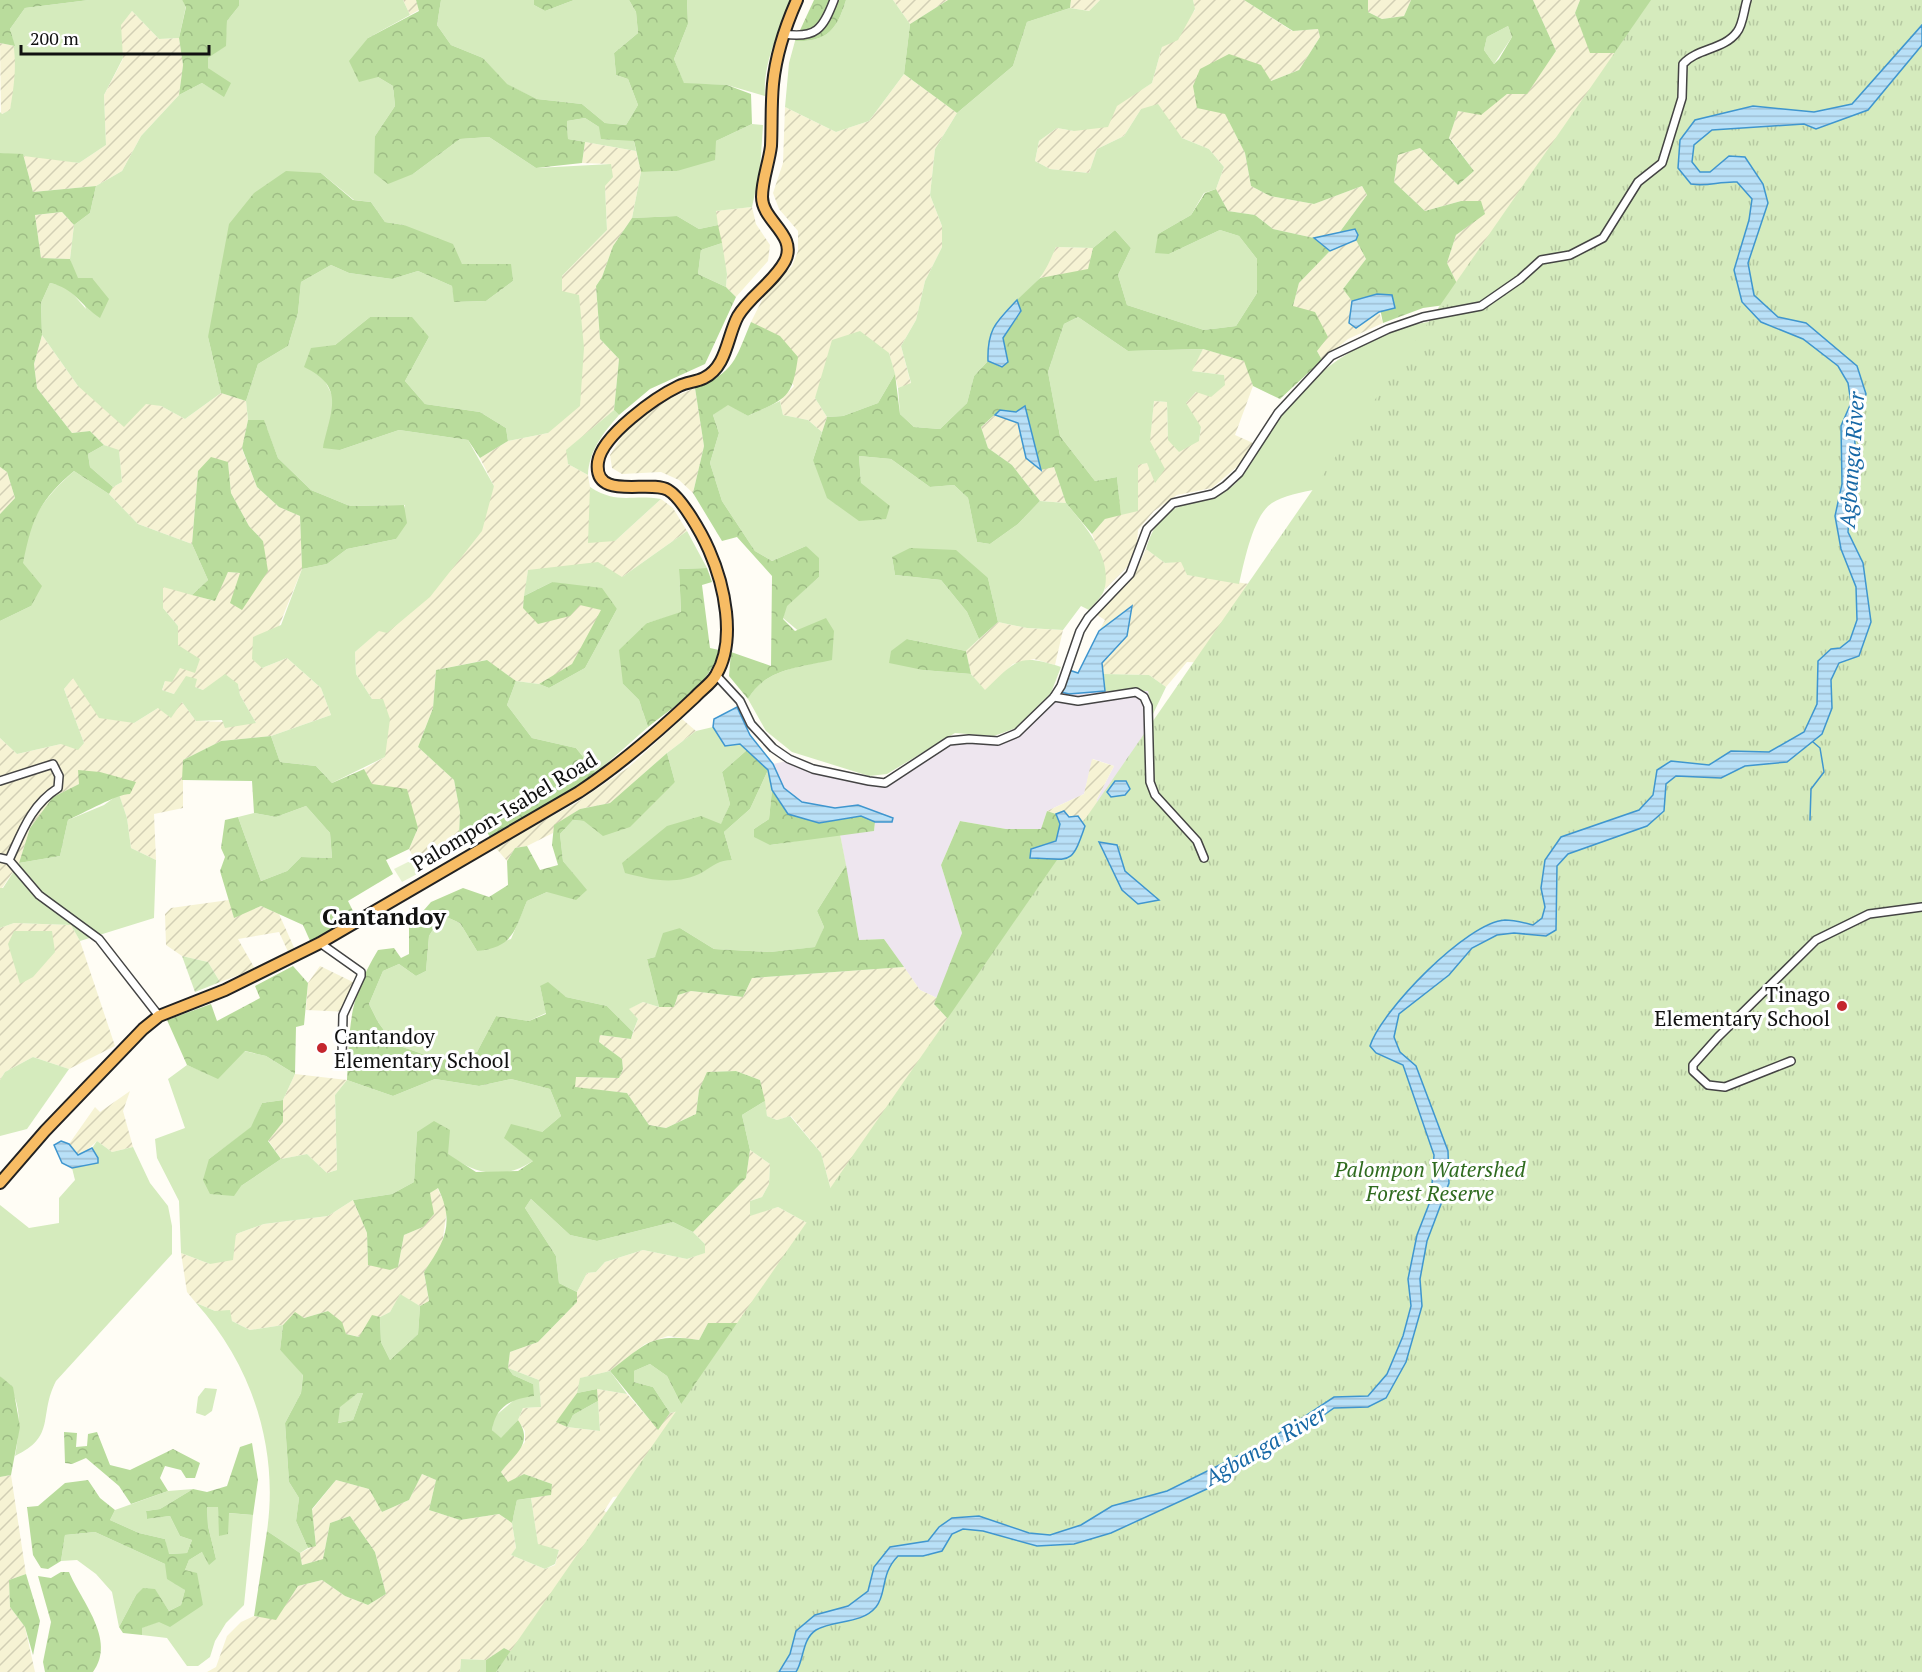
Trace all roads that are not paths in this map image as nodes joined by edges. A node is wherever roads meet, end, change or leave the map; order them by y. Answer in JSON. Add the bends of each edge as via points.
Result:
{"nodes":[{"id":1,"x":797,"y":0,"type":"edge"},
{"id":2,"x":834,"y":0,"type":"edge"},
{"id":3,"x":1747,"y":0,"type":"edge"},
{"id":4,"x":783,"y":34,"type":"junction"},
{"id":5,"x":716,"y":675,"type":"junction"},
{"id":6,"x":1054,"y":697,"type":"junction"},
{"id":7,"x":0,"y":781,"type":"edge"},
{"id":8,"x":0,"y":858,"type":"edge"},
{"id":9,"x":1204,"y":858,"type":"dead end"},
{"id":10,"x":9,"y":860,"type":"junction"},
{"id":11,"x":1922,"y":907,"type":"edge"},
{"id":12,"x":320,"y":944,"type":"junction"},
{"id":13,"x":159,"y":1016,"type":"junction"},
{"id":14,"x":342,"y":1058,"type":"dead end"},
{"id":15,"x":1791,"y":1061,"type":"dead end"},
{"id":16,"x":0,"y":1183,"type":"edge"}],
"edges":[{"from":1,"to":4,"type":"highway","name":"Palompon-Isabel Road"},
{"from":2,"to":4,"type":"street","via":[[826,23],[819,29],[799,37]]},
{"from":3,"to":6,"type":"street","via":[[1738,31],[1728,40],[1690,56],[1683,64],[1682,98],[1662,163],[1638,182],[1603,238],[1570,255],[1540,260],[1481,306],[1405,323],[1331,356],[1278,413],[1239,473],[1213,494],[1173,503],[1147,529],[1130,574],[1080,631]]},
{"from":4,"to":5,"type":"highway","name":"Palompon-Isabel Road","via":[[774,75],[770,149],[762,194],[766,213],[786,241],[786,259],[738,316],[722,359],[713,371],[678,386],[641,410],[606,445],[598,466],[600,475],[613,486],[661,487],[670,491],[704,540],[716,570],[726,624],[724,652]]},
{"from":5,"to":6,"type":"street","via":[[740,701],[761,736],[789,759],[813,769],[885,783],[949,741],[998,741],[1017,733]]},
{"from":5,"to":12,"type":"highway","name":"Palompon-Isabel Road","via":[[680,712],[599,779]]},
{"from":6,"to":9,"type":"street","via":[[1078,701],[1136,692],[1144,697],[1148,706],[1150,782],[1155,795],[1197,841]]},
{"from":7,"to":10,"type":"street","via":[[53,764],[59,776],[58,788],[31,812]]},
{"from":8,"to":10,"type":"street"},
{"from":10,"to":13,"type":"street","via":[[39,895],[99,939]]},
{"from":11,"to":15,"type":"street","via":[[1869,914],[1816,940],[1718,1037],[1693,1065],[1693,1071],[1708,1085],[1725,1087]]},
{"from":12,"to":13,"type":"highway","name":"Palompon-Isabel Road","via":[[225,990]]},
{"from":12,"to":14,"type":"street","via":[[361,972],[343,1015]]},
{"from":13,"to":16,"type":"highway","name":"Palompon-Isabel Road","via":[[60,1115]]}]}
